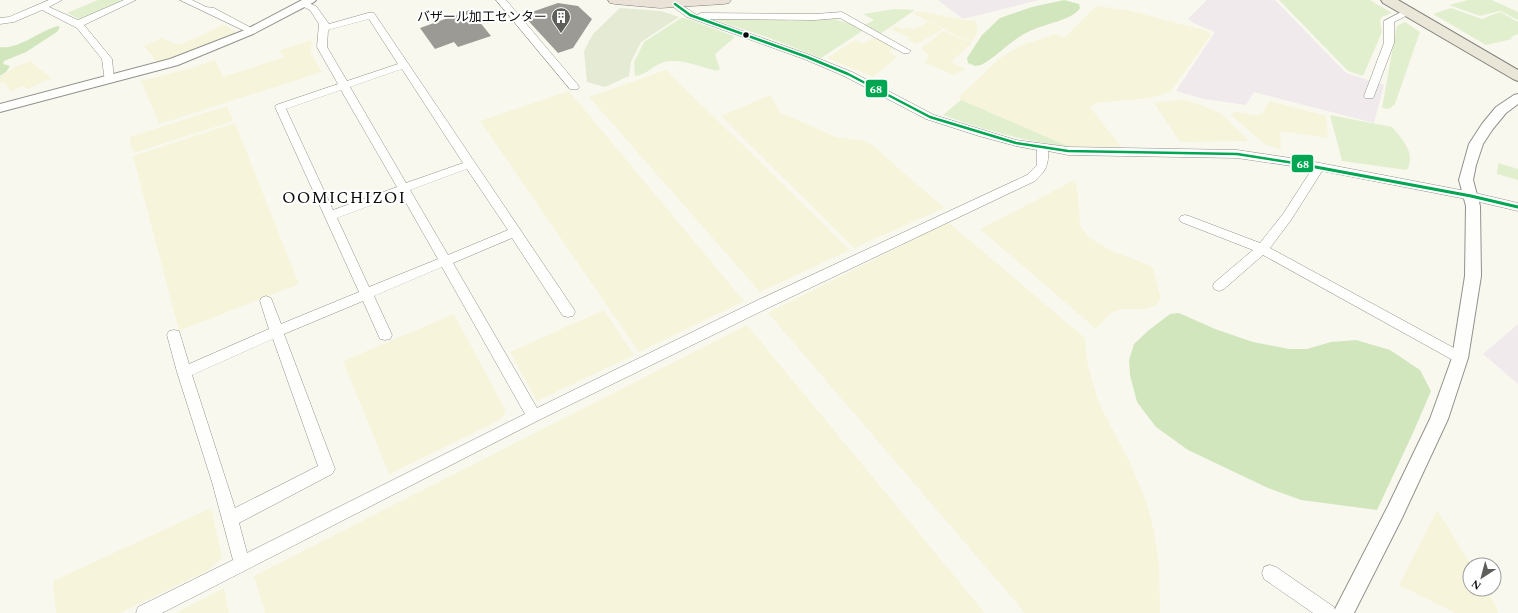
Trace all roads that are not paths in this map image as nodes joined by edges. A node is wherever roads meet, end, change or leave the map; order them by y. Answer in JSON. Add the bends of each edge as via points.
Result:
{"nodes":[{"id":1,"x":57,"y":0,"type":"edge"},
{"id":2,"x":131,"y":0,"type":"edge"},
{"id":3,"x":185,"y":0,"type":"edge"},
{"id":4,"x":501,"y":0,"type":"edge"},
{"id":5,"x":615,"y":0,"type":"edge"},
{"id":6,"x":724,"y":0,"type":"edge"},
{"id":7,"x":1388,"y":0,"type":"edge"},
{"id":8,"x":307,"y":2,"type":"edge"},
{"id":9,"x":675,"y":4,"type":"junction"},
{"id":10,"x":43,"y":7,"type":"junction"},
{"id":11,"x":1407,"y":12,"type":"junction"},
{"id":12,"x":695,"y":17,"type":"junction"},
{"id":13,"x":0,"y":21,"type":"edge"},
{"id":14,"x":78,"y":24,"type":"junction"},
{"id":15,"x":323,"y":29,"type":"junction"},
{"id":16,"x":252,"y":31,"type":"junction"},
{"id":17,"x":906,"y":51,"type":"dead end"},
{"id":18,"x":405,"y":65,"type":"junction"},
{"id":19,"x":1518,"y":76,"type":"edge"},
{"id":20,"x":109,"y":80,"type":"junction"},
{"id":21,"x":344,"y":85,"type":"junction"},
{"id":22,"x":574,"y":87,"type":"dead end"},
{"id":23,"x":1369,"y":96,"type":"dead end"},
{"id":24,"x":1518,"y":98,"type":"edge"},
{"id":25,"x":0,"y":108,"type":"edge"},
{"id":26,"x":1042,"y":148,"type":"junction"},
{"id":27,"x":470,"y":164,"type":"junction"},
{"id":28,"x":1319,"y":167,"type":"junction"},
{"id":29,"x":404,"y":190,"type":"junction"},
{"id":30,"x":1471,"y":196,"type":"junction"},
{"id":31,"x":1518,"y":207,"type":"edge"},
{"id":32,"x":330,"y":216,"type":"junction"},
{"id":33,"x":1185,"y":219,"type":"dead end"},
{"id":34,"x":515,"y":232,"type":"junction"},
{"id":35,"x":1262,"y":249,"type":"junction"},
{"id":36,"x":445,"y":262,"type":"junction"},
{"id":37,"x":1219,"y":286,"type":"dead end"},
{"id":38,"x":366,"y":294,"type":"junction"},
{"id":39,"x":266,"y":301,"type":"dead end"},
{"id":40,"x":568,"y":312,"type":"dead end"},
{"id":41,"x":277,"y":331,"type":"junction"},
{"id":42,"x":174,"y":335,"type":"dead end"},
{"id":43,"x":385,"y":335,"type":"dead end"},
{"id":44,"x":1460,"y":358,"type":"junction"},
{"id":45,"x":184,"y":372,"type":"junction"},
{"id":46,"x":534,"y":416,"type":"junction"},
{"id":47,"x":230,"y":519,"type":"junction"},
{"id":48,"x":242,"y":564,"type":"junction"},
{"id":49,"x":1270,"y":573,"type":"dead end"},
{"id":50,"x":144,"y":613,"type":"edge"},
{"id":51,"x":1328,"y":613,"type":"edge"},
{"id":52,"x":1343,"y":613,"type":"edge"}],
"edges":[{"from":1,"to":10,"type":"street"},
{"from":2,"to":14,"type":"street"},
{"from":3,"to":16,"type":"street"},
{"from":4,"to":22,"type":"street"},
{"from":5,"to":9,"type":"highway"},
{"from":6,"to":9,"type":"highway"},
{"from":7,"to":11,"type":"main road"},
{"from":8,"to":15,"type":"street","via":[[324,24]]},
{"from":8,"to":16,"type":"street"},
{"from":9,"to":12,"type":"street"},
{"from":10,"to":13,"type":"street","via":[[6,22]]},
{"from":10,"to":14,"type":"street"},
{"from":11,"to":19,"type":"main road"},
{"from":11,"to":23,"type":"street","via":[[1389,21],[1390,43]]},
{"from":12,"to":17,"type":"street","via":[[842,15]]},
{"from":12,"to":26,"type":"street","via":[[848,74],[930,117],[983,134]]},
{"from":14,"to":20,"type":"street","via":[[107,59]]},
{"from":15,"to":18,"type":"street","via":[[372,15]]},
{"from":15,"to":21,"type":"street","via":[[322,47]]},
{"from":16,"to":20,"type":"street","via":[[174,62]]},
{"from":18,"to":21,"type":"street"},
{"from":18,"to":27,"type":"street"},
{"from":20,"to":25,"type":"street"},
{"from":21,"to":29,"type":"street"},
{"from":21,"to":32,"type":"street","via":[[280,107]]},
{"from":24,"to":30,"type":"street","via":[[1501,110],[1476,144],[1466,180]]},
{"from":26,"to":28,"type":"street","via":[[1068,151],[1237,154]]},
{"from":26,"to":46,"type":"street","via":[[1044,163],[1041,170],[1031,178]]},
{"from":27,"to":29,"type":"street"},
{"from":27,"to":34,"type":"street"},
{"from":28,"to":30,"type":"street"},
{"from":28,"to":35,"type":"street","via":[[1288,217]]},
{"from":29,"to":32,"type":"street"},
{"from":29,"to":36,"type":"street"},
{"from":30,"to":31,"type":"street"},
{"from":30,"to":44,"type":"street","via":[[1473,276]]},
{"from":32,"to":38,"type":"street"},
{"from":33,"to":35,"type":"street"},
{"from":34,"to":36,"type":"street"},
{"from":34,"to":40,"type":"street"},
{"from":35,"to":37,"type":"street"},
{"from":35,"to":44,"type":"street"},
{"from":36,"to":38,"type":"street"},
{"from":36,"to":46,"type":"street"},
{"from":38,"to":41,"type":"street"},
{"from":38,"to":43,"type":"street"},
{"from":39,"to":41,"type":"street"},
{"from":41,"to":45,"type":"street"},
{"from":41,"to":47,"type":"street","via":[[327,469]]},
{"from":42,"to":45,"type":"street"},
{"from":44,"to":52,"type":"street","via":[[1439,419]]},
{"from":45,"to":47,"type":"street"},
{"from":46,"to":48,"type":"street"},
{"from":47,"to":48,"type":"street"},
{"from":48,"to":50,"type":"street"},
{"from":49,"to":51,"type":"street"}]}
